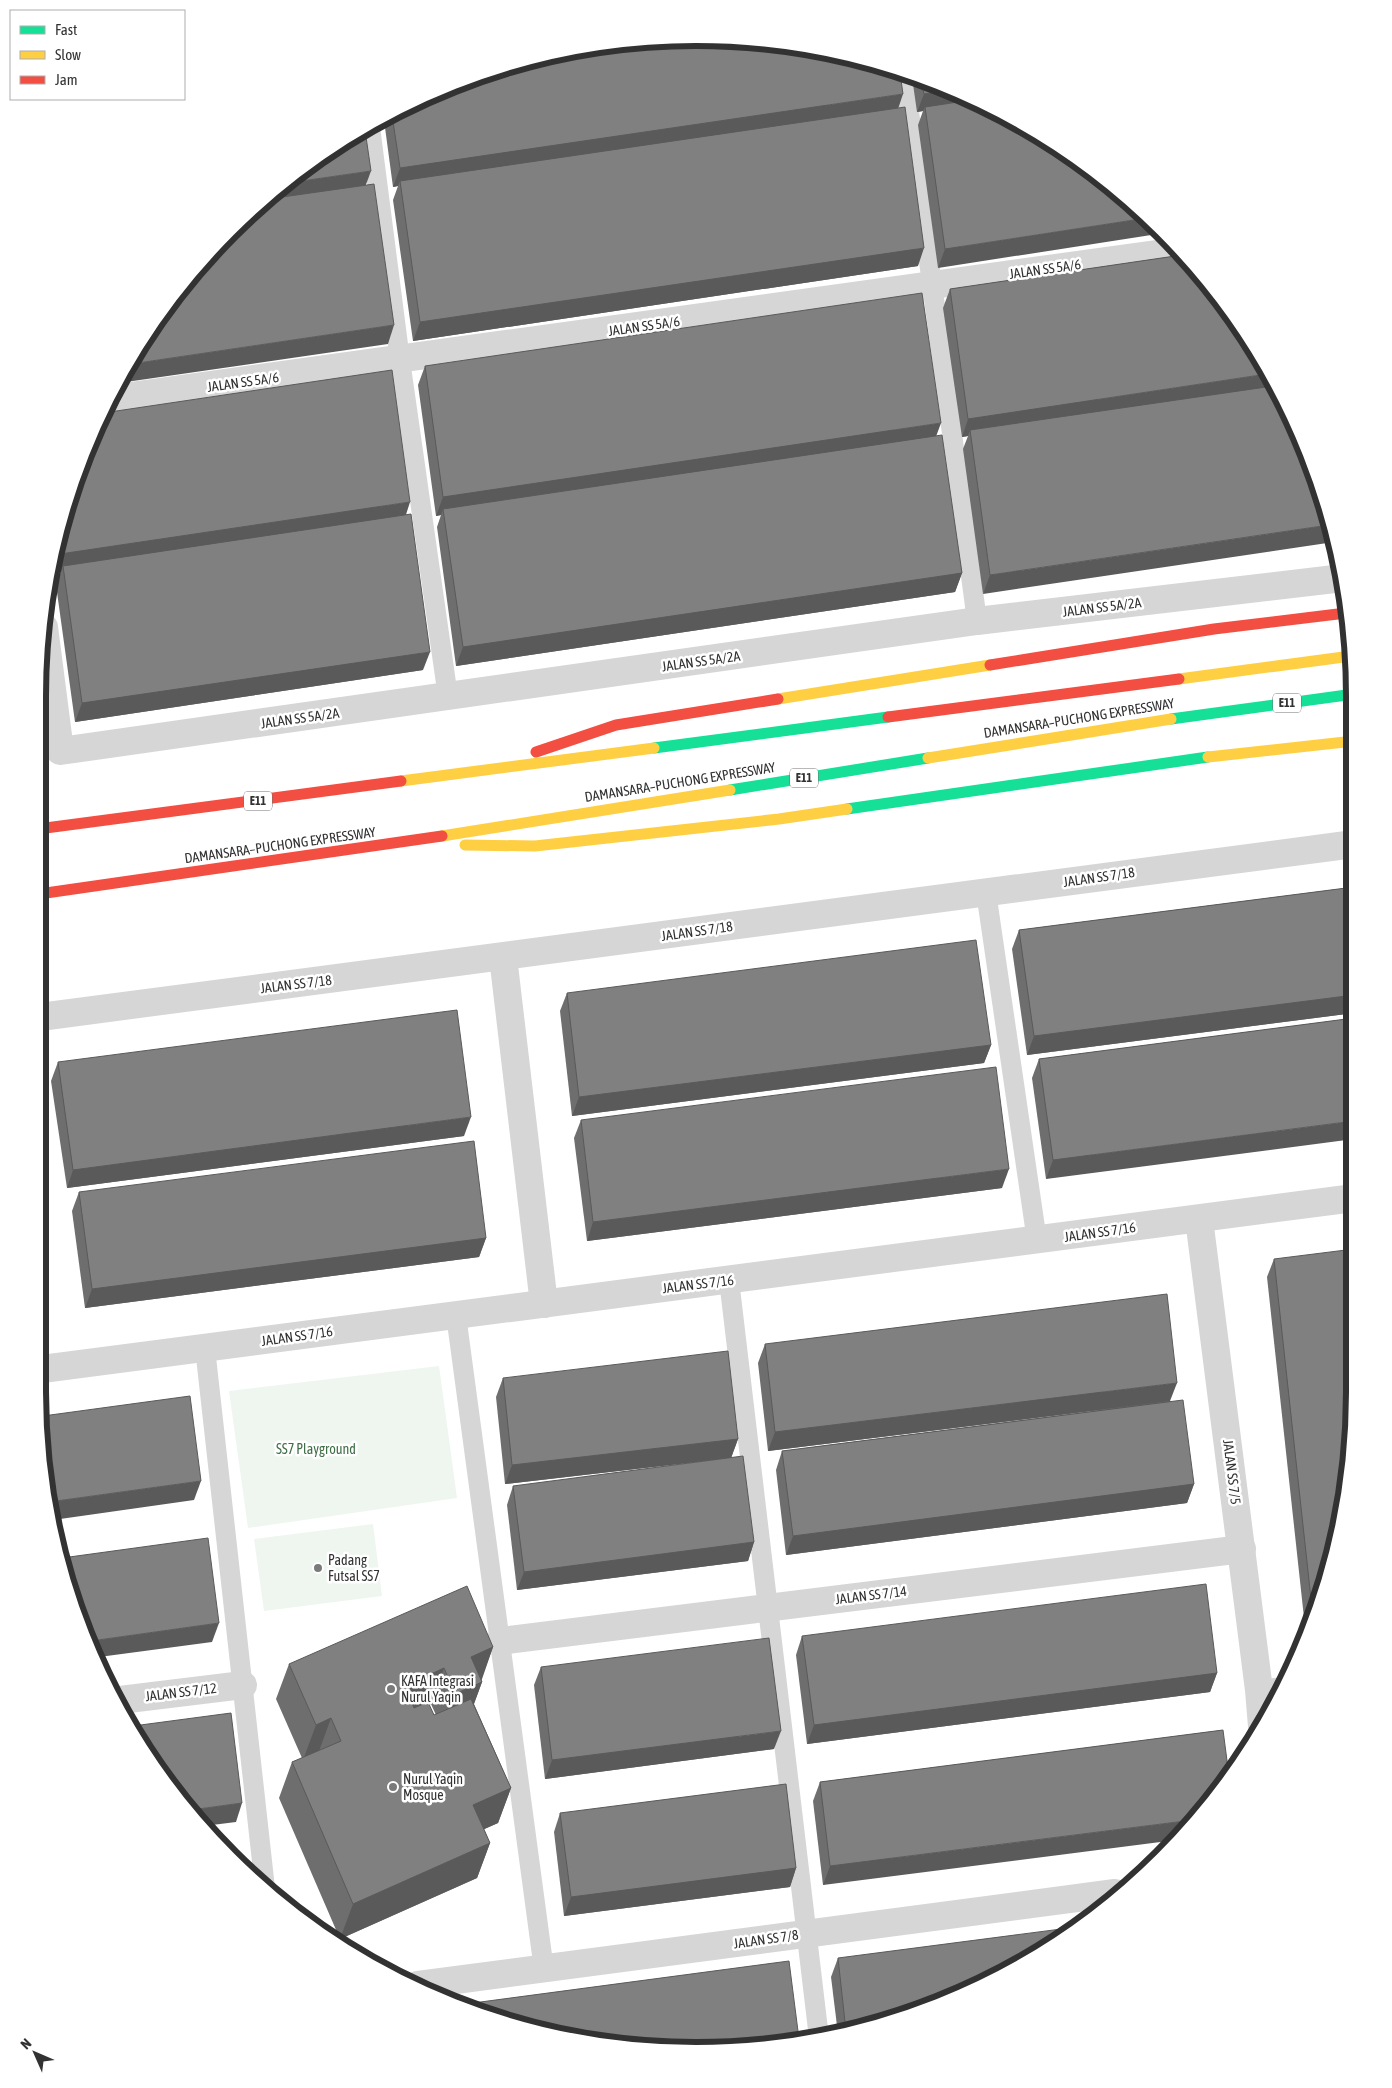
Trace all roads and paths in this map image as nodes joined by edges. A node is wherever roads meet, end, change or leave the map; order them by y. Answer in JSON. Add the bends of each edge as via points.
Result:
{"nodes":[{"id":1,"x":905,"y":81,"type":"edge"},
{"id":2,"x":371,"y":133,"type":"edge"},
{"id":3,"x":1170,"y":252,"type":"edge"},
{"id":4,"x":933,"y":285,"type":"junction"},
{"id":5,"x":400,"y":360,"type":"junction"},
{"id":6,"x":118,"y":399,"type":"edge"},
{"id":7,"x":1335,"y":579,"type":"edge"},
{"id":8,"x":1340,"y":614,"type":"edge"},
{"id":9,"x":978,"y":621,"type":"junction"},
{"id":10,"x":48,"y":657,"type":"edge"},
{"id":11,"x":1344,"y":657,"type":"edge"},
{"id":12,"x":1346,"y":695,"type":"edge"},
{"id":13,"x":448,"y":697,"type":"junction"},
{"id":14,"x":1346,"y":742,"type":"edge"},
{"id":15,"x":478,"y":772,"type":"junction"},
{"id":16,"x":46,"y":828,"type":"edge"},
{"id":17,"x":390,"y":844,"type":"junction"},
{"id":18,"x":1346,"y":845,"type":"edge"},
{"id":19,"x":986,"y":892,"type":"junction"},
{"id":20,"x":46,"y":893,"type":"edge"},
{"id":21,"x":503,"y":956,"type":"junction"},
{"id":22,"x":46,"y":1016,"type":"edge"},
{"id":23,"x":1346,"y":1199,"type":"edge"},
{"id":24,"x":1200,"y":1218,"type":"junction"},
{"id":25,"x":1037,"y":1241,"type":"junction"},
{"id":26,"x":729,"y":1280,"type":"junction"},
{"id":27,"x":544,"y":1304,"type":"junction"},
{"id":28,"x":456,"y":1315,"type":"junction"},
{"id":29,"x":206,"y":1348,"type":"junction"},
{"id":30,"x":46,"y":1368,"type":"edge"},
{"id":31,"x":1242,"y":1549,"type":"junction"},
{"id":32,"x":769,"y":1608,"type":"junction"},
{"id":33,"x":500,"y":1642,"type":"junction"},
{"id":34,"x":243,"y":1685,"type":"junction"},
{"id":35,"x":1272,"y":1688,"type":"edge"},
{"id":36,"x":124,"y":1700,"type":"edge"},
{"id":37,"x":264,"y":1877,"type":"edge"},
{"id":38,"x":1107,"y":1895,"type":"edge"},
{"id":39,"x":807,"y":1934,"type":"junction"},
{"id":40,"x":544,"y":1970,"type":"junction"},
{"id":41,"x":429,"y":1984,"type":"edge"},
{"id":42,"x":819,"y":2030,"type":"edge"}],
"edges":[{"from":1,"to":4,"type":"lane"},
{"from":2,"to":5,"type":"lane"},
{"from":3,"to":4,"type":"street","name":"JALAN SS 5A/6"},
{"from":4,"to":5,"type":"street","name":"JALAN SS 5A/6"},
{"from":4,"to":9,"type":"lane"},
{"from":5,"to":6,"type":"street","name":"JALAN SS 5A/6"},
{"from":5,"to":13,"type":"lane"},
{"from":7,"to":9,"type":"street","name":"JALAN SS 5A/2A"},
{"from":8,"to":15,"type":"highway","via":[[1214,629],[616,725]]},
{"from":9,"to":13,"type":"street","name":"JALAN SS 5A/2A"},
{"from":10,"to":13,"type":"street","name":"JALAN SS 5A/2A","via":[[60,751]]},
{"from":11,"to":15,"type":"highway","name":"DAMANSARA–PUCHONG EXPRESSWAY","number":"E11"},
{"from":12,"to":17,"type":"highway","name":"DAMANSARA–PUCHONG EXPRESSWAY","number":"E11","via":[[1219,711]]},
{"from":14,"to":17,"type":"highway","via":[[1228,754],[779,819],[535,846]]},
{"from":15,"to":16,"type":"highway","name":"DAMANSARA–PUCHONG EXPRESSWAY","number":"E11"},
{"from":17,"to":20,"type":"highway","name":"DAMANSARA–PUCHONG EXPRESSWAY","number":"E11"},
{"from":18,"to":19,"type":"street","name":"JALAN SS 7/18"},
{"from":19,"to":21,"type":"street","name":"JALAN SS 7/18"},
{"from":19,"to":25,"type":"lane"},
{"from":21,"to":22,"type":"street","name":"JALAN SS 7/18"},
{"from":21,"to":27,"type":"street"},
{"from":23,"to":24,"type":"street","name":"JALAN SS 7/16"},
{"from":24,"to":25,"type":"street","name":"JALAN SS 7/16"},
{"from":24,"to":31,"type":"street","name":"JALAN SS 7/5"},
{"from":25,"to":26,"type":"street","name":"JALAN SS 7/16"},
{"from":26,"to":27,"type":"street","name":"JALAN SS 7/16"},
{"from":26,"to":32,"type":"lane"},
{"from":27,"to":28,"type":"street","name":"JALAN SS 7/16"},
{"from":28,"to":29,"type":"street","name":"JALAN SS 7/16"},
{"from":28,"to":33,"type":"lane"},
{"from":29,"to":30,"type":"street","name":"JALAN SS 7/16"},
{"from":29,"to":34,"type":"lane"},
{"from":31,"to":32,"type":"street","name":"JALAN SS 7/14"},
{"from":31,"to":35,"type":"street","name":"JALAN SS 7/5"},
{"from":32,"to":33,"type":"street","name":"JALAN SS 7/14"},
{"from":32,"to":39,"type":"lane"},
{"from":33,"to":40,"type":"lane"},
{"from":34,"to":36,"type":"street","name":"JALAN SS 7/12"},
{"from":34,"to":37,"type":"lane"},
{"from":38,"to":39,"type":"street","name":"JALAN SS 7/8"},
{"from":39,"to":40,"type":"street","name":"JALAN SS 7/8"},
{"from":39,"to":42,"type":"lane"},
{"from":40,"to":41,"type":"street","name":"JALAN SS 7/8"}]}
